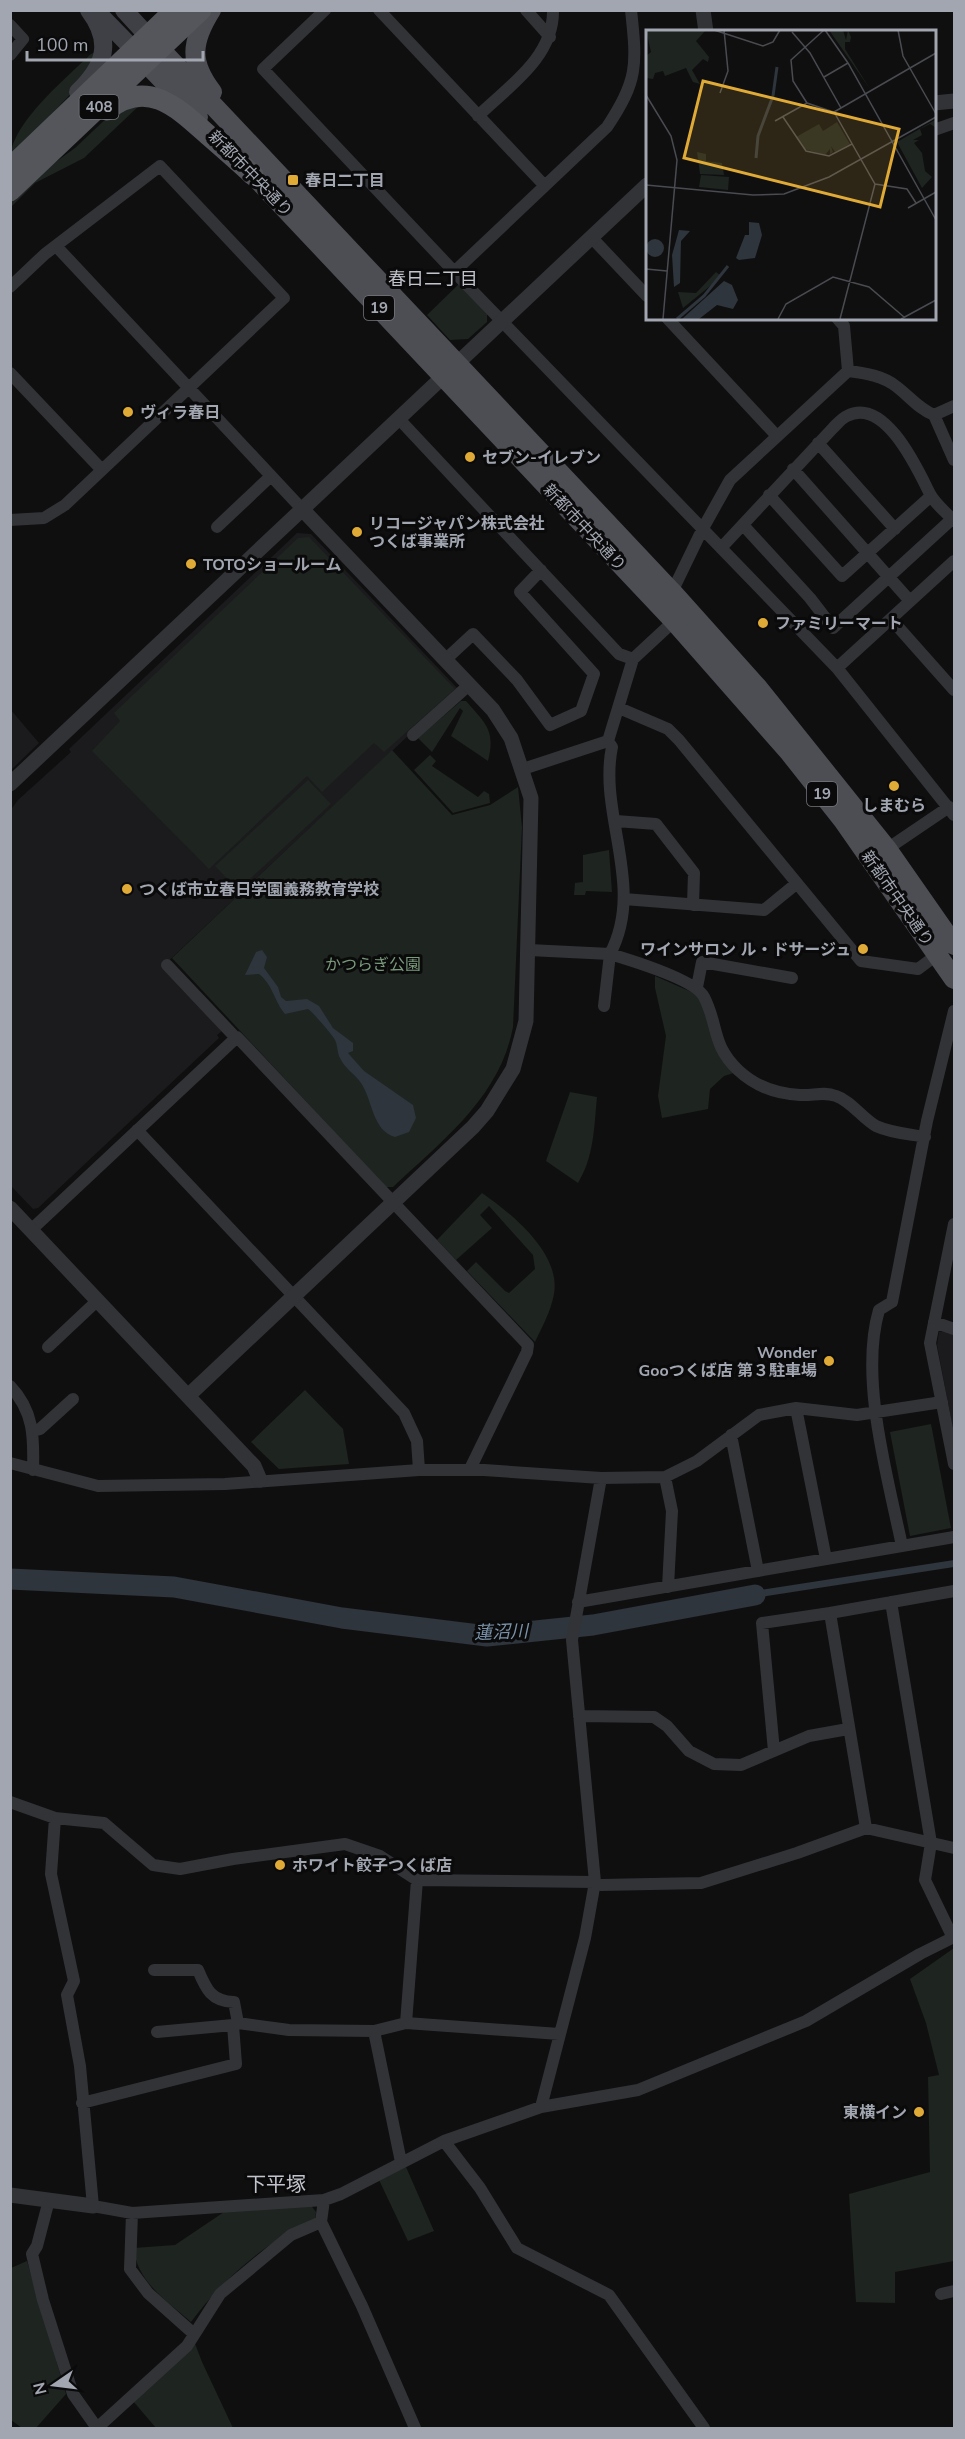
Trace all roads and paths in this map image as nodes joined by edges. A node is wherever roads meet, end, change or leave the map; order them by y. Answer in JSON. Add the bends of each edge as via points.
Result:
{"nodes":[{"id":1,"x":89,"y":10,"type":"edge"},
{"id":2,"x":95,"y":10,"type":"edge"},
{"id":3,"x":124,"y":10,"type":"edge"},
{"id":4,"x":175,"y":10,"type":"edge"},
{"id":5,"x":201,"y":10,"type":"edge"},
{"id":6,"x":211,"y":10,"type":"edge"},
{"id":7,"x":325,"y":10,"type":"edge"},
{"id":8,"x":379,"y":10,"type":"edge"},
{"id":9,"x":526,"y":10,"type":"edge"},
{"id":10,"x":553,"y":10,"type":"edge"},
{"id":11,"x":631,"y":10,"type":"edge"},
{"id":12,"x":703,"y":10,"type":"edge"},
{"id":13,"x":10,"y":25,"type":"edge"},
{"id":14,"x":706,"y":30,"type":"edge"},
{"id":15,"x":550,"y":37,"type":"junction"},
{"id":16,"x":147,"y":50,"type":"junction"},
{"id":17,"x":10,"y":55,"type":"edge"},
{"id":18,"x":642,"y":57,"type":"edge"},
{"id":19,"x":954,"y":101,"type":"edge"},
{"id":20,"x":935,"y":103,"type":"edge"},
{"id":21,"x":478,"y":116,"type":"junction"},
{"id":22,"x":954,"y":123,"type":"edge"},
{"id":23,"x":935,"y":129,"type":"edge"},
{"id":24,"x":47,"y":145,"type":"junction"},
{"id":25,"x":10,"y":168,"type":"edge"},
{"id":26,"x":260,"y":169,"type":"junction"},
{"id":27,"x":544,"y":185,"type":"junction"},
{"id":28,"x":646,"y":186,"type":"edge"},
{"id":29,"x":10,"y":191,"type":"edge"},
{"id":30,"x":592,"y":237,"type":"junction"},
{"id":31,"x":56,"y":246,"type":"junction"},
{"id":32,"x":454,"y":272,"type":"junction"},
{"id":33,"x":10,"y":287,"type":"edge"},
{"id":34,"x":646,"y":295,"type":"edge"},
{"id":35,"x":669,"y":320,"type":"edge"},
{"id":36,"x":502,"y":321,"type":"junction"},
{"id":37,"x":843,"y":321,"type":"edge"},
{"id":38,"x":848,"y":370,"type":"junction"},
{"id":39,"x":451,"y":371,"type":"junction"},
{"id":40,"x":10,"y":373,"type":"edge"},
{"id":41,"x":188,"y":389,"type":"junction"},
{"id":42,"x":954,"y":406,"type":"edge"},
{"id":43,"x":934,"y":416,"type":"junction"},
{"id":44,"x":399,"y":419,"type":"junction"},
{"id":45,"x":776,"y":435,"type":"junction"},
{"id":46,"x":818,"y":443,"type":"junction"},
{"id":47,"x":954,"y":460,"type":"edge"},
{"id":48,"x":793,"y":469,"type":"junction"},
{"id":49,"x":102,"y":470,"type":"junction"},
{"id":50,"x":271,"y":476,"type":"junction"},
{"id":51,"x":769,"y":495,"type":"junction"},
{"id":52,"x":931,"y":496,"type":"junction"},
{"id":53,"x":303,"y":510,"type":"junction"},
{"id":54,"x":10,"y":520,"type":"edge"},
{"id":55,"x":953,"y":520,"type":"edge"},
{"id":56,"x":743,"y":525,"type":"junction"},
{"id":57,"x":217,"y":527,"type":"dead end"},
{"id":58,"x":895,"y":529,"type":"junction"},
{"id":59,"x":702,"y":530,"type":"junction"},
{"id":60,"x":721,"y":548,"type":"junction"},
{"id":61,"x":868,"y":553,"type":"junction"},
{"id":62,"x":950,"y":565,"type":"edge"},
{"id":63,"x":542,"y":570,"type":"junction"},
{"id":64,"x":889,"y":577,"type":"junction"},
{"id":65,"x":954,"y":579,"type":"edge"},
{"id":66,"x":672,"y":592,"type":"junction"},
{"id":67,"x":910,"y":601,"type":"junction"},
{"id":68,"x":891,"y":619,"type":"junction"},
{"id":69,"x":674,"y":621,"type":"junction"},
{"id":70,"x":633,"y":659,"type":"junction"},
{"id":71,"x":445,"y":660,"type":"junction"},
{"id":72,"x":837,"y":668,"type":"junction"},
{"id":73,"x":469,"y":685,"type":"junction"},
{"id":74,"x":954,"y":690,"type":"edge"},
{"id":75,"x":619,"y":708,"type":"junction"},
{"id":76,"x":413,"y":735,"type":"dead end"},
{"id":77,"x":608,"y":741,"type":"junction"},
{"id":78,"x":524,"y":769,"type":"junction"},
{"id":79,"x":10,"y":784,"type":"edge"},
{"id":80,"x":952,"y":811,"type":"edge"},
{"id":81,"x":616,"y":821,"type":"junction"},
{"id":82,"x":887,"y":849,"type":"junction"},
{"id":83,"x":796,"y":884,"type":"junction"},
{"id":84,"x":624,"y":899,"type":"junction"},
{"id":85,"x":693,"y":905,"type":"junction"},
{"id":86,"x":529,"y":950,"type":"junction"},
{"id":87,"x":946,"y":950,"type":"edge"},
{"id":88,"x":610,"y":954,"type":"junction"},
{"id":89,"x":167,"y":965,"type":"dead end"},
{"id":90,"x":792,"y":978,"type":"dead end"},
{"id":91,"x":954,"y":979,"type":"edge"},
{"id":92,"x":697,"y":987,"type":"junction"},
{"id":93,"x":604,"y":1006,"type":"dead end"},
{"id":94,"x":954,"y":1011,"type":"edge"},
{"id":95,"x":236,"y":1038,"type":"junction"},
{"id":96,"x":137,"y":1130,"type":"junction"},
{"id":97,"x":925,"y":1137,"type":"junction"},
{"id":98,"x":393,"y":1202,"type":"junction"},
{"id":99,"x":10,"y":1208,"type":"edge"},
{"id":100,"x":954,"y":1224,"type":"edge"},
{"id":101,"x":31,"y":1230,"type":"junction"},
{"id":102,"x":950,"y":1269,"type":"edge"},
{"id":103,"x":293,"y":1297,"type":"junction"},
{"id":104,"x":98,"y":1300,"type":"junction"},
{"id":105,"x":934,"y":1322,"type":"junction"},
{"id":106,"x":954,"y":1329,"type":"edge"},
{"id":107,"x":48,"y":1347,"type":"dead end"},
{"id":108,"x":10,"y":1386,"type":"edge"},
{"id":109,"x":189,"y":1395,"type":"junction"},
{"id":110,"x":73,"y":1399,"type":"dead end"},
{"id":111,"x":942,"y":1402,"type":"junction"},
{"id":112,"x":796,"y":1408,"type":"junction"},
{"id":113,"x":876,"y":1414,"type":"junction"},
{"id":114,"x":33,"y":1431,"type":"junction"},
{"id":115,"x":731,"y":1435,"type":"junction"},
{"id":116,"x":10,"y":1463,"type":"edge"},
{"id":117,"x":954,"y":1464,"type":"edge"},
{"id":118,"x":470,"y":1469,"type":"junction"},
{"id":119,"x":33,"y":1470,"type":"junction"},
{"id":120,"x":419,"y":1470,"type":"junction"},
{"id":121,"x":665,"y":1477,"type":"junction"},
{"id":122,"x":601,"y":1478,"type":"junction"},
{"id":123,"x":260,"y":1480,"type":"junction"},
{"id":124,"x":954,"y":1537,"type":"edge"},
{"id":125,"x":902,"y":1546,"type":"junction"},
{"id":126,"x":826,"y":1559,"type":"junction"},
{"id":127,"x":758,"y":1571,"type":"junction"},
{"id":128,"x":668,"y":1587,"type":"junction"},
{"id":129,"x":954,"y":1591,"type":"edge"},
{"id":130,"x":891,"y":1602,"type":"junction"},
{"id":131,"x":577,"y":1608,"type":"junction"},
{"id":132,"x":830,"y":1613,"type":"junction"},
{"id":133,"x":579,"y":1716,"type":"junction"},
{"id":134,"x":848,"y":1729,"type":"junction"},
{"id":135,"x":774,"y":1751,"type":"junction"},
{"id":136,"x":10,"y":1802,"type":"edge"},
{"id":137,"x":55,"y":1818,"type":"junction"},
{"id":138,"x":866,"y":1828,"type":"junction"},
{"id":139,"x":931,"y":1843,"type":"junction"},
{"id":140,"x":954,"y":1848,"type":"edge"},
{"id":141,"x":417,"y":1880,"type":"junction"},
{"id":142,"x":594,"y":1882,"type":"junction"},
{"id":143,"x":954,"y":1938,"type":"edge"},
{"id":144,"x":154,"y":1970,"type":"dead end"},
{"id":145,"x":406,"y":2023,"type":"junction"},
{"id":146,"x":235,"y":2024,"type":"junction"},
{"id":147,"x":374,"y":2031,"type":"junction"},
{"id":148,"x":157,"y":2032,"type":"dead end"},
{"id":149,"x":559,"y":2034,"type":"junction"},
{"id":150,"x":82,"y":2103,"type":"junction"},
{"id":151,"x":541,"y":2107,"type":"junction"},
{"id":152,"x":444,"y":2141,"type":"junction"},
{"id":153,"x":400,"y":2162,"type":"junction"},
{"id":154,"x":10,"y":2195,"type":"edge"},
{"id":155,"x":49,"y":2200,"type":"junction"},
{"id":156,"x":324,"y":2200,"type":"junction"},
{"id":157,"x":93,"y":2206,"type":"junction"},
{"id":158,"x":132,"y":2213,"type":"junction"},
{"id":159,"x":321,"y":2222,"type":"junction"},
{"id":160,"x":954,"y":2291,"type":"edge"},
{"id":161,"x":941,"y":2294,"type":"dead end"},
{"id":162,"x":194,"y":2334,"type":"junction"},
{"id":163,"x":97,"y":2428,"type":"edge"},
{"id":164,"x":415,"y":2428,"type":"edge"},
{"id":165,"x":704,"y":2428,"type":"edge"}],
"edges":[{"from":1,"to":24,"type":"main road","via":[[104,41],[103,56],[82,88],[53,117]]},
{"from":2,"to":16,"type":"main road"},
{"from":3,"to":16,"type":"main road"},
{"from":4,"to":16,"type":"highway","number":"408"},
{"from":5,"to":16,"type":"highway","number":"408"},
{"from":6,"to":26,"type":"main road","via":[[197,38],[198,73]]},
{"from":7,"to":32,"type":"street","via":[[263,69]]},
{"from":8,"to":21,"type":"street"},
{"from":9,"to":15,"type":"street"},
{"from":10,"to":15,"type":"street"},
{"from":11,"to":18,"type":"street"},
{"from":12,"to":14,"type":"street"},
{"from":13,"to":17,"type":"street","via":[[24,39]]},
{"from":15,"to":21,"type":"street","via":[[538,58]]},
{"from":16,"to":24,"type":"highway","number":"408"},
{"from":16,"to":26,"type":"main road","name":"新都市中央通り","number":"19"},
{"from":18,"to":27,"type":"street","via":[[607,127]]},
{"from":19,"to":20,"type":"street"},
{"from":21,"to":27,"type":"street"},
{"from":22,"to":23,"type":"street"},
{"from":24,"to":25,"type":"highway","number":"408"},
{"from":24,"to":26,"type":"highway","via":[[74,141],[119,101],[147,96],[162,99],[178,109]]},
{"from":24,"to":29,"type":"highway","number":"408"},
{"from":26,"to":39,"type":"main road","name":"新都市中央通り","number":"19"},
{"from":27,"to":32,"type":"street"},
{"from":28,"to":30,"type":"street"},
{"from":30,"to":34,"type":"street"},
{"from":30,"to":36,"type":"street"},
{"from":31,"to":33,"type":"street"},
{"from":31,"to":41,"type":"street"},
{"from":31,"to":41,"type":"street","via":[[160,166],[284,298]]},
{"from":32,"to":36,"type":"street"},
{"from":35,"to":45,"type":"street"},
{"from":36,"to":39,"type":"street"},
{"from":36,"to":59,"type":"street"},
{"from":37,"to":38,"type":"street"},
{"from":38,"to":43,"type":"street","via":[[871,374],[896,385],[921,410]]},
{"from":38,"to":45,"type":"street"},
{"from":39,"to":44,"type":"street"},
{"from":39,"to":66,"type":"main road","name":"新都市中央通り","number":"19"},
{"from":39,"to":69,"type":"main road","name":"新都市中央通り","number":"19"},
{"from":40,"to":49,"type":"street"},
{"from":41,"to":49,"type":"street"},
{"from":41,"to":50,"type":"street"},
{"from":42,"to":43,"type":"street"},
{"from":43,"to":47,"type":"street"},
{"from":44,"to":53,"type":"street"},
{"from":44,"to":63,"type":"street"},
{"from":45,"to":59,"type":"street","via":[[730,480]]},
{"from":46,"to":48,"type":"street"},
{"from":46,"to":52,"type":"street","via":[[848,415],[864,413],[898,438]]},
{"from":46,"to":58,"type":"street"},
{"from":48,"to":51,"type":"street"},
{"from":48,"to":61,"type":"street"},
{"from":49,"to":54,"type":"street","via":[[56,512],[44,518]]},
{"from":50,"to":53,"type":"street"},
{"from":50,"to":57,"type":"street"},
{"from":51,"to":56,"type":"street"},
{"from":51,"to":61,"type":"street","via":[[842,576]]},
{"from":52,"to":55,"type":"street"},
{"from":52,"to":58,"type":"street"},
{"from":53,"to":71,"type":"street"},
{"from":53,"to":79,"type":"street"},
{"from":55,"to":64,"type":"street"},
{"from":56,"to":60,"type":"street"},
{"from":56,"to":64,"type":"street","via":[[833,628]]},
{"from":58,"to":61,"type":"street"},
{"from":59,"to":60,"type":"street"},
{"from":59,"to":66,"type":"street"},
{"from":60,"to":72,"type":"street"},
{"from":61,"to":64,"type":"street"},
{"from":62,"to":65,"type":"street"},
{"from":62,"to":67,"type":"street"},
{"from":63,"to":70,"type":"street","via":[[619,654]]},
{"from":63,"to":71,"type":"street","via":[[520,592],[594,674],[581,711],[549,725],[517,680],[473,634]]},
{"from":64,"to":67,"type":"street"},
{"from":66,"to":82,"type":"main road","name":"新都市中央通り","number":"19","via":[[758,688]]},
{"from":67,"to":68,"type":"street"},
{"from":68,"to":72,"type":"street"},
{"from":68,"to":74,"type":"street"},
{"from":69,"to":70,"type":"street"},
{"from":69,"to":87,"type":"main road","name":"新都市中央通り","number":"19","via":[[790,753]]},
{"from":70,"to":75,"type":"street"},
{"from":71,"to":73,"type":"street"},
{"from":72,"to":80,"type":"street"},
{"from":73,"to":76,"type":"street"},
{"from":73,"to":78,"type":"street","via":[[502,723]]},
{"from":75,"to":77,"type":"street"},
{"from":75,"to":83,"type":"street","via":[[668,729]]},
{"from":77,"to":78,"type":"street"},
{"from":77,"to":81,"type":"street","via":[[612,747],[609,782]]},
{"from":78,"to":86,"type":"street","via":[[532,817]]},
{"from":80,"to":82,"type":"street"},
{"from":81,"to":84,"type":"street"},
{"from":81,"to":85,"type":"street","via":[[656,824],[694,873]]},
{"from":82,"to":87,"type":"main road","name":"新都市中央通り","number":"19"},
{"from":83,"to":85,"type":"street","via":[[764,910]]},
{"from":83,"to":87,"type":"street","via":[[861,961],[918,969]]},
{"from":84,"to":85,"type":"street"},
{"from":84,"to":88,"type":"street","via":[[620,927]]},
{"from":86,"to":88,"type":"street"},
{"from":86,"to":98,"type":"street","via":[[526,1021],[519,1055],[506,1083],[473,1127]]},
{"from":87,"to":91,"type":"main road","name":"新都市中央通り","number":"19"},
{"from":88,"to":92,"type":"street"},
{"from":88,"to":93,"type":"street"},
{"from":89,"to":95,"type":"street"},
{"from":90,"to":92,"type":"street","via":[[702,962]]},
{"from":92,"to":97,"type":"street","via":[[712,1016],[719,1049],[757,1086],[801,1095],[819,1092],[837,1096],[876,1125]]},
{"from":94,"to":97,"type":"street"},
{"from":95,"to":96,"type":"street"},
{"from":95,"to":98,"type":"street"},
{"from":96,"to":101,"type":"street"},
{"from":96,"to":103,"type":"street"},
{"from":97,"to":113,"type":"street","via":[[892,1302],[879,1310],[876,1323]]},
{"from":98,"to":103,"type":"street"},
{"from":98,"to":118,"type":"street","via":[[528,1345]]},
{"from":99,"to":101,"type":"street"},
{"from":100,"to":102,"type":"street"},
{"from":101,"to":104,"type":"street"},
{"from":102,"to":105,"type":"street"},
{"from":103,"to":109,"type":"street"},
{"from":103,"to":120,"type":"street","via":[[404,1413],[417,1442]]},
{"from":104,"to":107,"type":"street"},
{"from":104,"to":109,"type":"street"},
{"from":105,"to":106,"type":"street"},
{"from":105,"to":111,"type":"street","via":[[930,1342]]},
{"from":108,"to":114,"type":"street","via":[[27,1408]]},
{"from":109,"to":123,"type":"street","via":[[254,1467]]},
{"from":110,"to":114,"type":"street"},
{"from":111,"to":113,"type":"street"},
{"from":111,"to":117,"type":"street"},
{"from":112,"to":113,"type":"street"},
{"from":112,"to":115,"type":"street","via":[[759,1415]]},
{"from":112,"to":126,"type":"street"},
{"from":113,"to":125,"type":"street"},
{"from":114,"to":119,"type":"street"},
{"from":115,"to":121,"type":"street","via":[[697,1461]]},
{"from":115,"to":127,"type":"street"},
{"from":116,"to":119,"type":"street"},
{"from":118,"to":120,"type":"street"},
{"from":118,"to":122,"type":"street"},
{"from":119,"to":123,"type":"street","via":[[98,1486]]},
{"from":120,"to":123,"type":"street"},
{"from":121,"to":122,"type":"street"},
{"from":121,"to":128,"type":"street","via":[[672,1511]]},
{"from":122,"to":131,"type":"street"},
{"from":124,"to":125,"type":"street"},
{"from":125,"to":126,"type":"street"},
{"from":126,"to":127,"type":"street"},
{"from":127,"to":128,"type":"street"},
{"from":128,"to":131,"type":"street"},
{"from":129,"to":130,"type":"street"},
{"from":130,"to":132,"type":"street"},
{"from":130,"to":139,"type":"street"},
{"from":131,"to":133,"type":"street","via":[[572,1640]]},
{"from":132,"to":134,"type":"street"},
{"from":132,"to":135,"type":"street","via":[[762,1623]]},
{"from":133,"to":135,"type":"street","via":[[654,1717],[689,1751],[714,1764],[741,1765]]},
{"from":133,"to":142,"type":"street"},
{"from":134,"to":135,"type":"street","via":[[809,1736]]},
{"from":134,"to":138,"type":"street"},
{"from":136,"to":137,"type":"street"},
{"from":137,"to":141,"type":"street","via":[[104,1822],[153,1865],[180,1869],[232,1858],[345,1844],[380,1856]]},
{"from":137,"to":150,"type":"street","via":[[51,1874],[74,1981],[67,1995],[80,2066]]},
{"from":138,"to":139,"type":"street"},
{"from":138,"to":142,"type":"street","via":[[701,1883]]},
{"from":139,"to":140,"type":"street"},
{"from":139,"to":143,"type":"street","via":[[925,1880]]},
{"from":141,"to":142,"type":"street"},
{"from":141,"to":145,"type":"street"},
{"from":142,"to":149,"type":"street","via":[[585,1938]]},
{"from":143,"to":151,"type":"street","via":[[920,1953],[806,2021],[681,2073],[638,2090]]},
{"from":144,"to":146,"type":"street","via":[[198,1970],[205,1991],[212,1997],[234,2002]]},
{"from":145,"to":147,"type":"street"},
{"from":145,"to":149,"type":"street"},
{"from":146,"to":147,"type":"street","via":[[290,2030]]},
{"from":146,"to":148,"type":"street"},
{"from":146,"to":150,"type":"street","via":[[236,2064]]},
{"from":147,"to":153,"type":"street"},
{"from":149,"to":151,"type":"street"},
{"from":150,"to":157,"type":"street"},
{"from":151,"to":152,"type":"street"},
{"from":152,"to":153,"type":"street"},
{"from":152,"to":165,"type":"street","via":[[480,2188],[517,2248],[609,2295]]},
{"from":153,"to":156,"type":"street"},
{"from":154,"to":155,"type":"street"},
{"from":155,"to":157,"type":"street"},
{"from":155,"to":163,"type":"street","via":[[32,2254],[73,2394]]},
{"from":156,"to":158,"type":"street"},
{"from":156,"to":159,"type":"street"},
{"from":157,"to":158,"type":"street"},
{"from":158,"to":162,"type":"street","via":[[130,2269],[148,2293]]},
{"from":159,"to":162,"type":"street","via":[[291,2235],[220,2294]]},
{"from":159,"to":164,"type":"street"},
{"from":160,"to":161,"type":"street"},
{"from":162,"to":163,"type":"street","via":[[187,2346]]}]}
